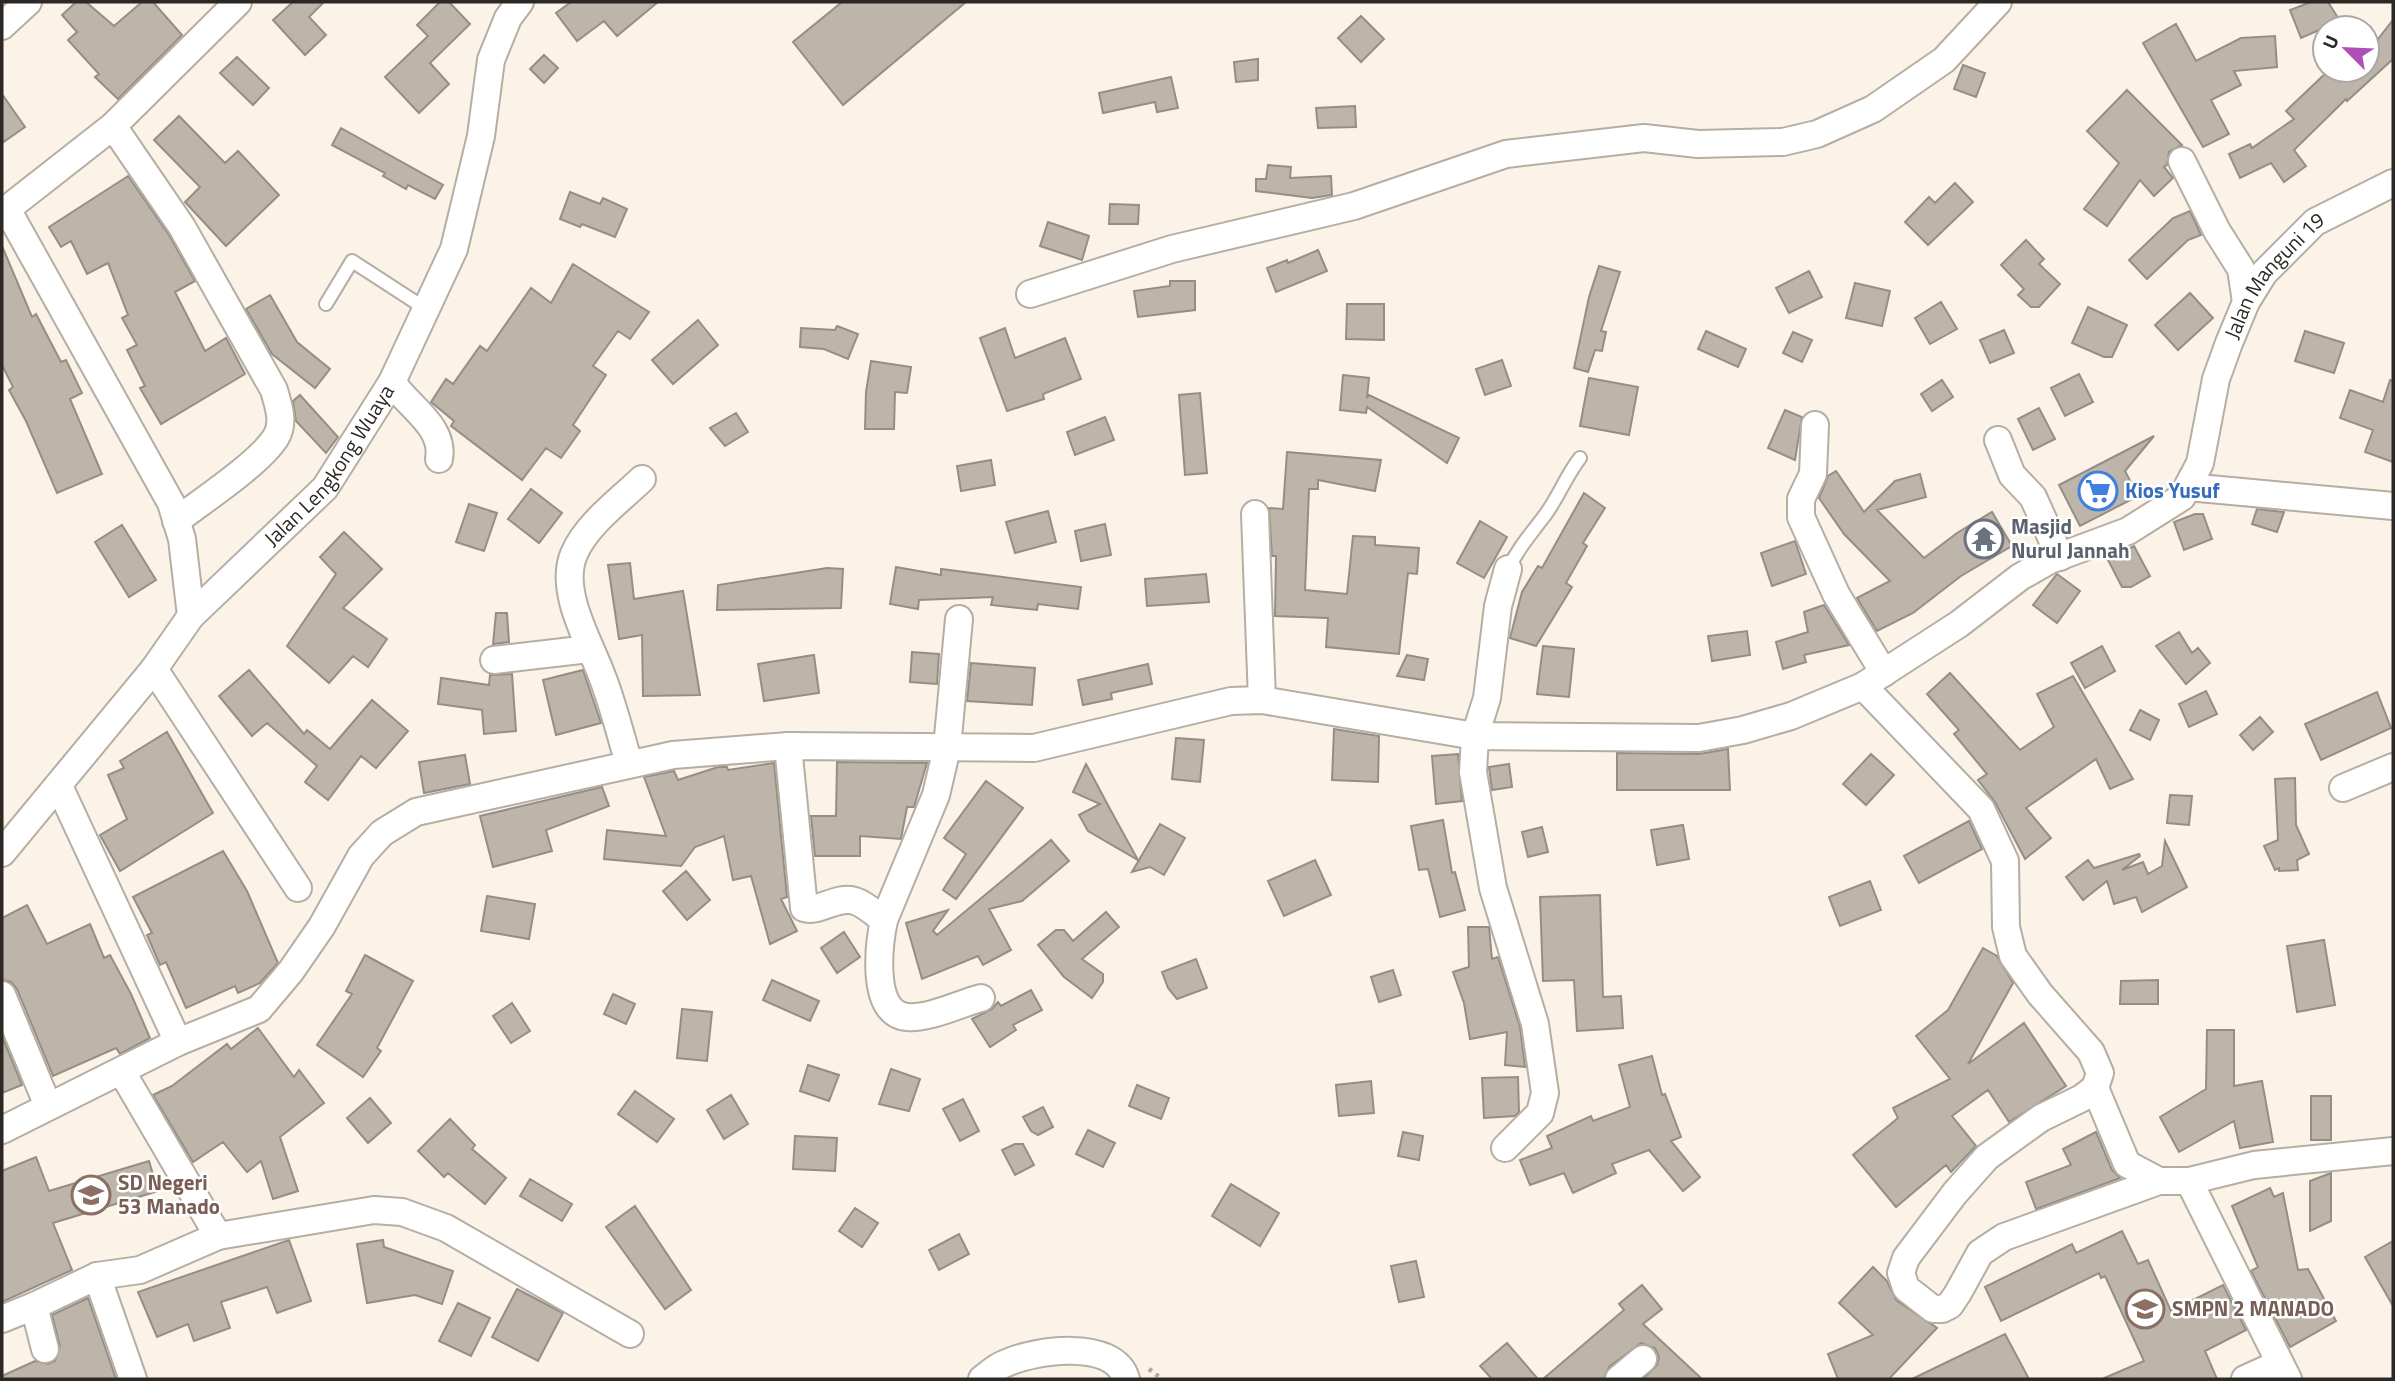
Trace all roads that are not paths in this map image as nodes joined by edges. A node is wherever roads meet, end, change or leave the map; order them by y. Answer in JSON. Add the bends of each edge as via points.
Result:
{"nodes":[{"id":1,"x":28,"y":2,"type":"edge"},
{"id":2,"x":239,"y":2,"type":"edge"},
{"id":3,"x":520,"y":2,"type":"edge"},
{"id":4,"x":1998,"y":2,"type":"edge"},
{"id":5,"x":2,"y":26,"type":"edge"},
{"id":6,"x":113,"y":126,"type":"junction"},
{"id":7,"x":2182,"y":161,"type":"dead end"},
{"id":8,"x":2393,"y":183,"type":"edge"},
{"id":9,"x":5,"y":205,"type":"edge"},
{"id":10,"x":1030,"y":294,"type":"dead end"},
{"id":11,"x":2246,"y":302,"type":"junction"},
{"id":12,"x":326,"y":304,"type":"dead end"},
{"id":13,"x":426,"y":309,"type":"junction"},
{"id":14,"x":392,"y":382,"type":"junction"},
{"id":15,"x":1815,"y":425,"type":"dead end"},
{"id":16,"x":1998,"y":440,"type":"dead end"},
{"id":17,"x":1580,"y":458,"type":"dead end"},
{"id":18,"x":439,"y":459,"type":"dead end"},
{"id":19,"x":642,"y":480,"type":"dead end"},
{"id":20,"x":2188,"y":487,"type":"junction"},
{"id":21,"x":2393,"y":506,"type":"edge"},
{"id":22,"x":1255,"y":514,"type":"dead end"},
{"id":23,"x":176,"y":521,"type":"junction"},
{"id":24,"x":2060,"y":557,"type":"junction"},
{"id":25,"x":1508,"y":569,"type":"joint"},
{"id":26,"x":191,"y":616,"type":"junction"},
{"id":27,"x":960,"y":619,"type":"dead end"},
{"id":28,"x":589,"y":649,"type":"junction"},
{"id":29,"x":494,"y":660,"type":"dead end"},
{"id":30,"x":154,"y":669,"type":"junction"},
{"id":31,"x":1874,"y":679,"type":"junction"},
{"id":32,"x":1262,"y":701,"type":"junction"},
{"id":33,"x":1475,"y":736,"type":"junction"},
{"id":34,"x":789,"y":746,"type":"junction"},
{"id":35,"x":947,"y":748,"type":"junction"},
{"id":36,"x":629,"y":763,"type":"junction"},
{"id":37,"x":2393,"y":766,"type":"edge"},
{"id":38,"x":58,"y":786,"type":"junction"},
{"id":39,"x":2343,"y":788,"type":"dead end"},
{"id":40,"x":2,"y":853,"type":"edge"},
{"id":41,"x":298,"y":888,"type":"dead end"},
{"id":42,"x":884,"y":920,"type":"junction"},
{"id":43,"x":2,"y":995,"type":"edge"},
{"id":44,"x":981,"y":998,"type":"dead end"},
{"id":45,"x":178,"y":1042,"type":"junction"},
{"id":46,"x":122,"y":1072,"type":"junction"},
{"id":47,"x":2095,"y":1088,"type":"junction"},
{"id":48,"x":48,"y":1106,"type":"junction"},
{"id":49,"x":2,"y":1130,"type":"edge"},
{"id":50,"x":1505,"y":1148,"type":"dead end"},
{"id":51,"x":2393,"y":1151,"type":"edge"},
{"id":52,"x":2159,"y":1181,"type":"junction"},
{"id":53,"x":2189,"y":1181,"type":"junction"},
{"id":54,"x":218,"y":1236,"type":"junction"},
{"id":55,"x":97,"y":1276,"type":"junction"},
{"id":56,"x":34,"y":1306,"type":"junction"},
{"id":57,"x":2,"y":1318,"type":"edge"},
{"id":58,"x":631,"y":1334,"type":"dead end"},
{"id":59,"x":45,"y":1349,"type":"dead end"},
{"id":60,"x":1643,"y":1359,"type":"dead end"},
{"id":61,"x":2283,"y":1371,"type":"edge"},
{"id":62,"x":134,"y":1379,"type":"edge"},
{"id":63,"x":982,"y":1379,"type":"edge"},
{"id":64,"x":1126,"y":1379,"type":"edge"},
{"id":65,"x":1619,"y":1379,"type":"edge"},
{"id":66,"x":2245,"y":1379,"type":"edge"}],
"edges":[{"from":1,"to":5,"type":"street"},
{"from":2,"to":6,"type":"street"},
{"from":3,"to":13,"type":"street","name":"Jalan Lengkong Wuaya","via":[[508,18],[491,60],[481,136],[454,248]]},
{"from":4,"to":10,"type":"street","via":[[1944,60],[1873,109],[1817,134],[1783,142],[1698,144],[1644,138],[1506,154],[1354,206],[1172,249]]},
{"from":6,"to":9,"type":"street"},
{"from":6,"to":23,"type":"street","via":[[181,227],[274,390],[281,414],[277,436]]},
{"from":7,"to":11,"type":"street","via":[[2241,269]]},
{"from":8,"to":11,"type":"street","name":"Jalan Manguni 19","via":[[2315,222],[2264,273]]},
{"from":9,"to":23,"type":"street","via":[[171,503]]},
{"from":11,"to":20,"type":"street","name":"Jalan Manguni 19","via":[[2216,379],[2200,463]]},
{"from":12,"to":13,"type":"lane","via":[[352,261]]},
{"from":13,"to":14,"type":"street","name":"Jalan Lengkong Wuaya"},
{"from":14,"to":18,"type":"street","via":[[433,428],[441,446]]},
{"from":14,"to":26,"type":"street","name":"Jalan Lengkong Wuaya","via":[[325,488]]},
{"from":15,"to":31,"type":"street","via":[[1812,474],[1801,499],[1801,517]]},
{"from":16,"to":24,"type":"street","via":[[2012,475],[2032,497]]},
{"from":17,"to":25,"type":"lane"},
{"from":19,"to":28,"type":"street","via":[[574,554],[573,594]]},
{"from":20,"to":21,"type":"street"},
{"from":20,"to":24,"type":"street","via":[[2169,507],[2128,531]]},
{"from":22,"to":32,"type":"street"},
{"from":23,"to":26,"type":"street"},
{"from":24,"to":31,"type":"street","via":[[2021,577]]},
{"from":25,"to":33,"type":"street","via":[[1498,606],[1487,698]]},
{"from":26,"to":30,"type":"street","name":"Jalan Lengkong Wuaya"},
{"from":27,"to":35,"type":"street"},
{"from":28,"to":29,"type":"street"},
{"from":28,"to":36,"type":"street","via":[[603,678]]},
{"from":30,"to":38,"type":"street","name":"Jalan Lengkong Wuaya"},
{"from":30,"to":41,"type":"street"},
{"from":31,"to":33,"type":"street","via":[[1791,716],[1699,738]]},
{"from":31,"to":47,"type":"street","via":[[1981,809],[2005,861],[2006,927],[2013,956],[2091,1052],[2100,1073]]},
{"from":32,"to":33,"type":"street"},
{"from":32,"to":35,"type":"street","via":[[1205,705],[1034,748]]},
{"from":33,"to":50,"type":"street","via":[[1473,772],[1493,888],[1535,1024],[1545,1093],[1540,1113]]},
{"from":34,"to":35,"type":"street"},
{"from":34,"to":36,"type":"street"},
{"from":34,"to":42,"type":"street","via":[[804,908],[856,901]]},
{"from":35,"to":42,"type":"street","via":[[936,795]]},
{"from":36,"to":45,"type":"street","via":[[416,812],[382,833],[361,856],[291,971],[259,1009]]},
{"from":37,"to":39,"type":"street"},
{"from":38,"to":40,"type":"street","name":"Jalan Lengkong Wuaya"},
{"from":38,"to":45,"type":"street"},
{"from":42,"to":44,"type":"street","via":[[879,966],[883,993],[894,1013],[916,1017]]},
{"from":43,"to":48,"type":"street"},
{"from":45,"to":46,"type":"street"},
{"from":46,"to":48,"type":"street"},
{"from":46,"to":54,"type":"street"},
{"from":47,"to":52,"type":"street","via":[[2127,1164]]},
{"from":47,"to":52,"type":"street","via":[[2032,1124],[1987,1157],[1906,1258],[1901,1273],[1906,1288],[1933,1309],[1942,1309],[1950,1305],[1980,1253],[1993,1243],[2026,1226]]},
{"from":48,"to":49,"type":"street"},
{"from":51,"to":53,"type":"street","via":[[2254,1165]]},
{"from":52,"to":53,"type":"street"},
{"from":53,"to":61,"type":"street"},
{"from":54,"to":55,"type":"street","via":[[140,1270]]},
{"from":54,"to":58,"type":"street","via":[[374,1210],[402,1213],[446,1228]]},
{"from":55,"to":56,"type":"street"},
{"from":55,"to":62,"type":"street"},
{"from":56,"to":57,"type":"street"},
{"from":56,"to":59,"type":"street"},
{"from":60,"to":65,"type":"street"},
{"from":61,"to":66,"type":"street"},
{"from":63,"to":64,"type":"street","via":[[1003,1364],[1058,1350],[1099,1353],[1124,1371]]}]}
